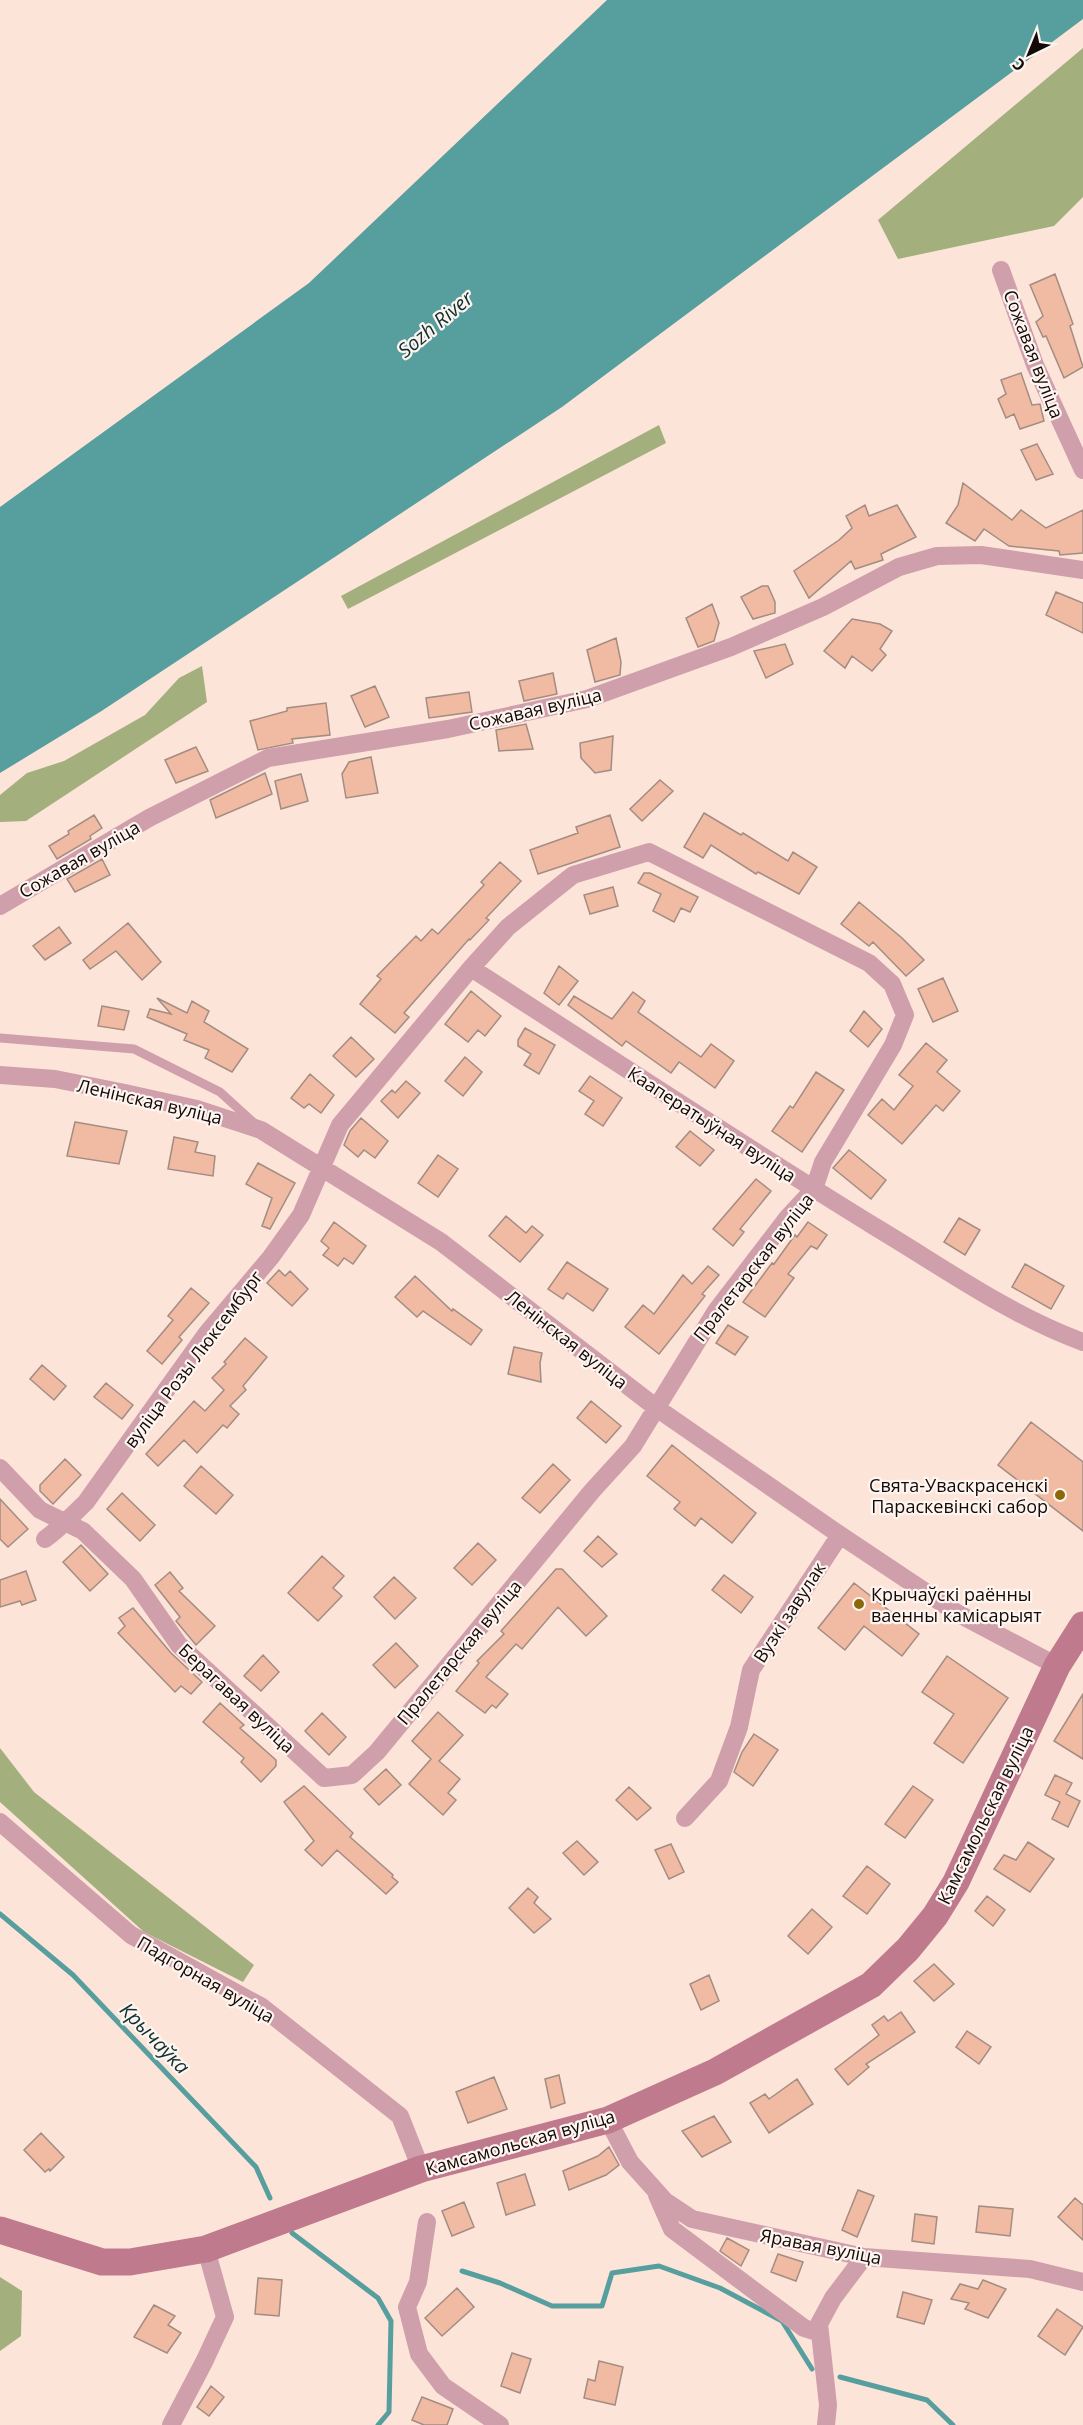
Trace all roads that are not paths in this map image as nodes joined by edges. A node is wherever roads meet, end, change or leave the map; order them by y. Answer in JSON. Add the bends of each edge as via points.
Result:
{"nodes":[{"id":1,"x":1001,"y":270,"type":"dead end"},
{"id":2,"x":1083,"y":470,"type":"edge"},
{"id":3,"x":1083,"y":570,"type":"edge"},
{"id":4,"x":0,"y":906,"type":"edge"},
{"id":5,"x":471,"y":968,"type":"junction"},
{"id":6,"x":0,"y":1038,"type":"edge"},
{"id":7,"x":0,"y":1075,"type":"edge"},
{"id":8,"x":261,"y":1130,"type":"junction"},
{"id":9,"x":323,"y":1166,"type":"junction"},
{"id":10,"x":814,"y":1189,"type":"junction"},
{"id":11,"x":1083,"y":1342,"type":"edge"},
{"id":12,"x":658,"y":1409,"type":"junction"},
{"id":13,"x":0,"y":1468,"type":"edge"},
{"id":14,"x":65,"y":1522,"type":"junction"},
{"id":15,"x":840,"y":1535,"type":"junction"},
{"id":16,"x":45,"y":1539,"type":"dead end"},
{"id":17,"x":1083,"y":1625,"type":"edge"},
{"id":18,"x":1057,"y":1665,"type":"junction"},
{"id":19,"x":324,"y":1778,"type":"joint"},
{"id":20,"x":685,"y":1818,"type":"dead end"},
{"id":21,"x":0,"y":1822,"type":"edge"},
{"id":22,"x":608,"y":2120,"type":"junction"},
{"id":23,"x":422,"y":2169,"type":"junction"},
{"id":24,"x":654,"y":2187,"type":"junction"},
{"id":25,"x":427,"y":2222,"type":"dead end"},
{"id":26,"x":0,"y":2230,"type":"edge"},
{"id":27,"x":206,"y":2249,"type":"junction"},
{"id":28,"x":864,"y":2258,"type":"junction"},
{"id":29,"x":1083,"y":2282,"type":"edge"},
{"id":30,"x":820,"y":2333,"type":"junction"},
{"id":31,"x":171,"y":2425,"type":"edge"},
{"id":32,"x":500,"y":2425,"type":"edge"},
{"id":33,"x":826,"y":2425,"type":"edge"}],
"edges":[{"from":1,"to":2,"type":"street","name":"Сожавая вуліца","via":[[1035,365]]},
{"from":3,"to":4,"type":"street","name":"Сожавая вуліца","via":[[981,555],[937,556],[899,567],[823,608],[731,647],[587,699],[268,759],[149,818]]},
{"from":5,"to":9,"type":"street","name":"Пралетарская вуліца","via":[[339,1125]]},
{"from":5,"to":10,"type":"street","name":"Кааператыўная вуліца"},
{"from":5,"to":10,"type":"street","name":"Пралетарская вуліца","via":[[508,927],[573,875],[649,852],[869,963],[892,984],[905,1015],[893,1045],[823,1162]]},
{"from":6,"to":8,"type":"lane","via":[[134,1049],[220,1092]]},
{"from":7,"to":8,"type":"street","name":"Ленінская вуліца","via":[[55,1079],[114,1091],[197,1109]]},
{"from":8,"to":9,"type":"street","name":"Ленінская вуліца"},
{"from":9,"to":12,"type":"street","name":"Ленінская вуліца","via":[[441,1242]]},
{"from":9,"to":14,"type":"street","name":"вуліца Розы Люксембург","via":[[301,1215],[272,1257],[207,1333],[86,1502]]},
{"from":10,"to":11,"type":"street","name":"Кааператыўная вуліца","via":[[998,1301],[1051,1330]]},
{"from":10,"to":12,"type":"street","name":"Пралетарская вуліца","via":[[716,1311],[690,1349]]},
{"from":12,"to":15,"type":"street","name":"Ленінская вуліца"},
{"from":12,"to":19,"type":"street","name":"Пралетарская вуліца","via":[[633,1446],[377,1752],[352,1775]]},
{"from":13,"to":14,"type":"street","name":"Берагавая вуліца","via":[[40,1510]]},
{"from":14,"to":16,"type":"street","name":"вуліца Розы Люксембург"},
{"from":14,"to":19,"type":"street","name":"Берагавая вуліца","via":[[83,1531],[133,1579],[178,1645]]},
{"from":15,"to":18,"type":"street","name":"Ленінская вуліца","via":[[957,1613]]},
{"from":15,"to":20,"type":"street","name":"Вузкі завулак","via":[[751,1670],[739,1727],[719,1781]]},
{"from":17,"to":18,"type":"main road"},
{"from":18,"to":22,"type":"main road","name":"Камсамольская вуліца","via":[[956,1882],[936,1916],[908,1949],[871,1985],[715,2072]]},
{"from":21,"to":23,"type":"street","name":"Падгорная вуліца","via":[[131,1935],[262,2007],[400,2116]]},
{"from":22,"to":23,"type":"main road","name":"Камсамольская вуліца"},
{"from":22,"to":24,"type":"street","name":"Яравая вуліца","via":[[630,2162]]},
{"from":23,"to":27,"type":"main road","name":"Камсамольская вуліца"},
{"from":24,"to":28,"type":"street","name":"Яравая вуліца","via":[[692,2219]]},
{"from":24,"to":30,"type":"street","via":[[672,2229],[804,2328]]},
{"from":25,"to":32,"type":"street","via":[[418,2282],[407,2307],[419,2354],[443,2386]]},
{"from":26,"to":27,"type":"main road","name":"Камсамольская вуліца","via":[[102,2262],[130,2262]]},
{"from":27,"to":31,"type":"street","via":[[225,2317]]},
{"from":28,"to":29,"type":"street","name":"Яравая вуліца","via":[[1030,2269]]},
{"from":28,"to":30,"type":"street","via":[[833,2298],[819,2324]]},
{"from":30,"to":33,"type":"street","via":[[828,2405]]}]}
